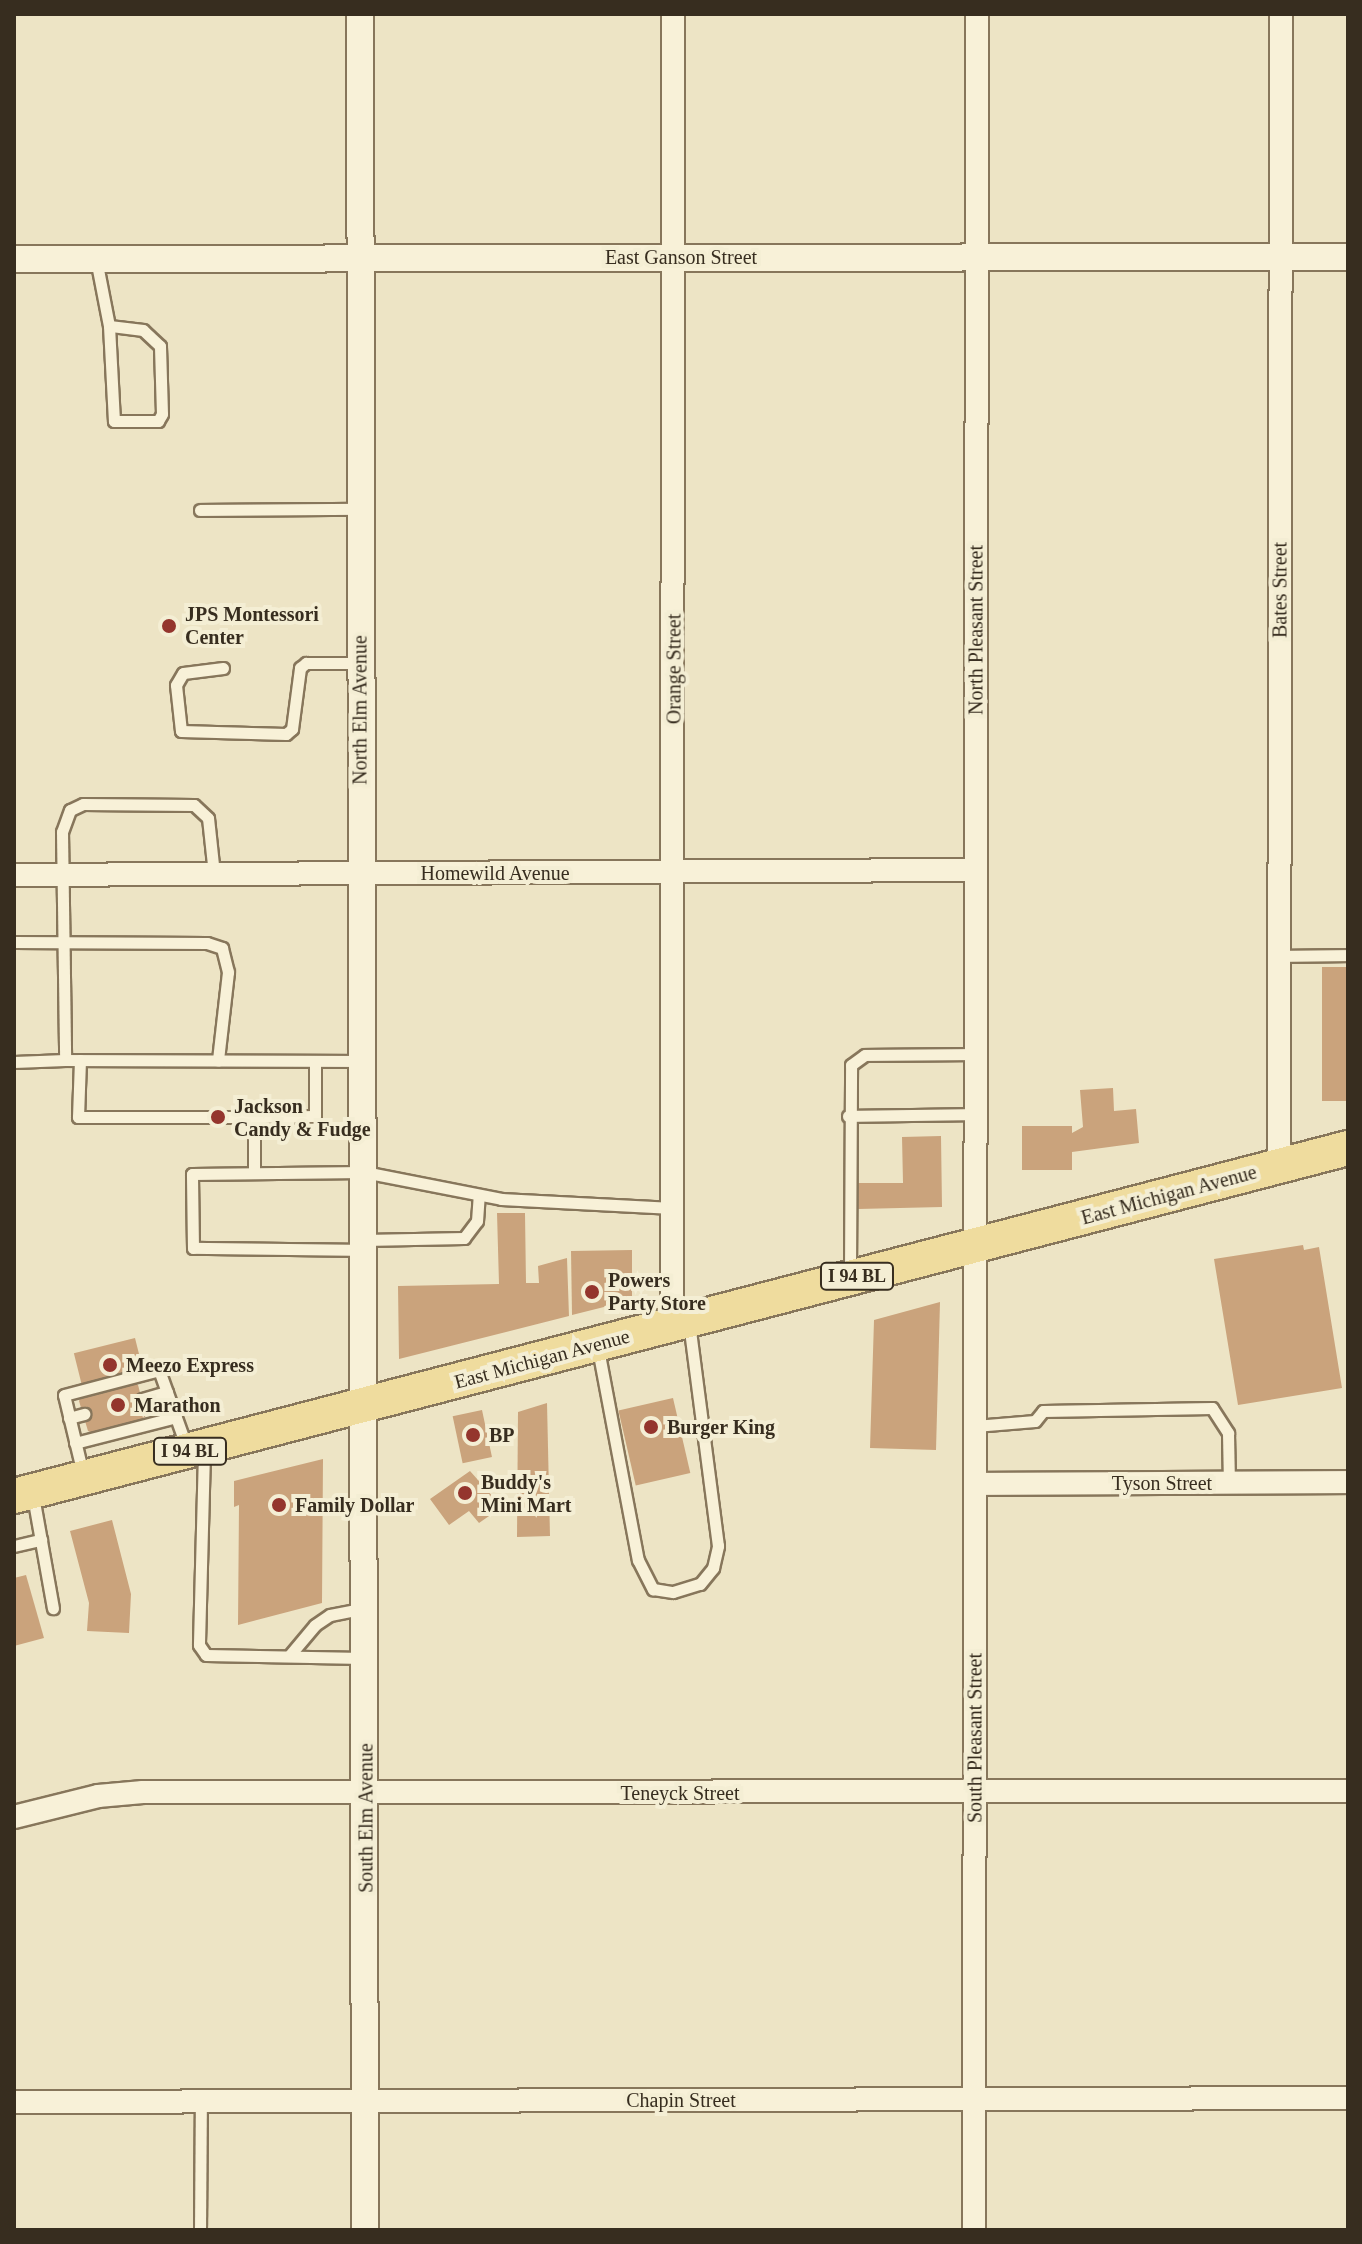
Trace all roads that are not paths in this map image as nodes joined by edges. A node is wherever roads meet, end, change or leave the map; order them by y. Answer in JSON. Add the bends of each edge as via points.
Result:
{"nodes":[{"id":1,"x":360,"y":14,"type":"edge"},
{"id":2,"x":673,"y":14,"type":"edge"},
{"id":3,"x":977,"y":14,"type":"edge"},
{"id":4,"x":1281,"y":14,"type":"edge"},
{"id":5,"x":675,"y":257,"type":"junction"},
{"id":6,"x":1348,"y":257,"type":"edge"},
{"id":7,"x":360,"y":258,"type":"junction"},
{"id":8,"x":978,"y":258,"type":"junction"},
{"id":9,"x":1281,"y":258,"type":"junction"},
{"id":10,"x":14,"y":259,"type":"edge"},
{"id":11,"x":96,"y":259,"type":"junction"},
{"id":12,"x":109,"y":326,"type":"junction"},
{"id":13,"x":360,"y":509,"type":"junction"},
{"id":14,"x":200,"y":510,"type":"dead end"},
{"id":15,"x":360,"y":663,"type":"junction"},
{"id":16,"x":223,"y":668,"type":"dead end"},
{"id":17,"x":976,"y":870,"type":"junction"},
{"id":18,"x":361,"y":872,"type":"junction"},
{"id":19,"x":673,"y":873,"type":"junction"},
{"id":20,"x":214,"y":874,"type":"junction"},
{"id":21,"x":14,"y":875,"type":"edge"},
{"id":22,"x":63,"y":875,"type":"junction"},
{"id":23,"x":14,"y":942,"type":"edge"},
{"id":24,"x":65,"y":943,"type":"junction"},
{"id":25,"x":1348,"y":955,"type":"edge"},
{"id":26,"x":1279,"y":956,"type":"junction"},
{"id":27,"x":975,"y":1054,"type":"junction"},
{"id":28,"x":65,"y":1060,"type":"junction"},
{"id":29,"x":80,"y":1060,"type":"junction"},
{"id":30,"x":218,"y":1060,"type":"junction"},
{"id":31,"x":315,"y":1061,"type":"junction"},
{"id":32,"x":363,"y":1061,"type":"junction"},
{"id":33,"x":14,"y":1062,"type":"edge"},
{"id":34,"x":975,"y":1114,"type":"junction"},
{"id":35,"x":848,"y":1116,"type":"junction"},
{"id":36,"x":254,"y":1117,"type":"junction"},
{"id":37,"x":1348,"y":1148,"type":"edge"},
{"id":38,"x":1279,"y":1166,"type":"junction"},
{"id":39,"x":364,"y":1172,"type":"junction"},
{"id":40,"x":254,"y":1173,"type":"junction"},
{"id":41,"x":479,"y":1195,"type":"junction"},
{"id":42,"x":673,"y":1208,"type":"junction"},
{"id":43,"x":364,"y":1245,"type":"junction"},
{"id":44,"x":975,"y":1245,"type":"junction"},
{"id":45,"x":850,"y":1278,"type":"junction"},
{"id":46,"x":681,"y":1323,"type":"junction"},
{"id":47,"x":598,"y":1344,"type":"junction"},
{"id":48,"x":167,"y":1392,"type":"junction"},
{"id":49,"x":142,"y":1399,"type":"dead end"},
{"id":50,"x":366,"y":1405,"type":"junction"},
{"id":51,"x":84,"y":1414,"type":"dead end"},
{"id":52,"x":176,"y":1417,"type":"junction"},
{"id":53,"x":69,"y":1418,"type":"junction"},
{"id":54,"x":975,"y":1426,"type":"junction"},
{"id":55,"x":75,"y":1443,"type":"junction"},
{"id":56,"x":196,"y":1449,"type":"junction"},
{"id":57,"x":85,"y":1478,"type":"junction"},
{"id":58,"x":1348,"y":1482,"type":"edge"},
{"id":59,"x":1229,"y":1483,"type":"junction"},
{"id":60,"x":976,"y":1484,"type":"junction"},
{"id":61,"x":23,"y":1494,"type":"edge"},
{"id":62,"x":41,"y":1540,"type":"junction"},
{"id":63,"x":14,"y":1546,"type":"edge"},
{"id":64,"x":53,"y":1608,"type":"dead end"},
{"id":65,"x":366,"y":1608,"type":"junction"},
{"id":66,"x":289,"y":1656,"type":"junction"},
{"id":67,"x":366,"y":1658,"type":"junction"},
{"id":68,"x":974,"y":1791,"type":"junction"},
{"id":69,"x":1348,"y":1791,"type":"edge"},
{"id":70,"x":366,"y":1795,"type":"junction"},
{"id":71,"x":14,"y":1817,"type":"edge"},
{"id":72,"x":1348,"y":2098,"type":"edge"},
{"id":73,"x":364,"y":2099,"type":"junction"},
{"id":74,"x":201,"y":2100,"type":"junction"},
{"id":75,"x":974,"y":2100,"type":"junction"},
{"id":76,"x":14,"y":2102,"type":"edge"},
{"id":77,"x":200,"y":2230,"type":"edge"},
{"id":78,"x":365,"y":2230,"type":"edge"},
{"id":79,"x":974,"y":2230,"type":"edge"}],
"edges":[{"from":1,"to":7,"type":"street","name":"North Elm Avenue"},
{"from":2,"to":5,"type":"street","name":"Orange Street"},
{"from":3,"to":8,"type":"street","name":"North Pleasant Street"},
{"from":4,"to":9,"type":"street","name":"Bates Street"},
{"from":5,"to":7,"type":"street","name":"East Ganson Street"},
{"from":5,"to":8,"type":"street","name":"East Ganson Street"},
{"from":5,"to":19,"type":"street","name":"Orange Street"},
{"from":6,"to":9,"type":"street","name":"East Ganson Street"},
{"from":7,"to":11,"type":"street","name":"East Ganson Street"},
{"from":7,"to":13,"type":"street","name":"North Elm Avenue"},
{"from":8,"to":9,"type":"street","name":"East Ganson Street"},
{"from":8,"to":17,"type":"street","name":"North Pleasant Street"},
{"from":9,"to":26,"type":"street","name":"Bates Street"},
{"from":10,"to":11,"type":"street","name":"East Ganson Street"},
{"from":11,"to":12,"type":"lane"},
{"from":12,"to":12,"type":"lane","via":[[114,421],[158,421],[160,346],[143,330]]},
{"from":13,"to":14,"type":"lane"},
{"from":13,"to":15,"type":"street","name":"North Elm Avenue"},
{"from":15,"to":16,"type":"lane","via":[[306,663],[300,668],[292,729],[286,734],[181,731],[176,685],[183,673]]},
{"from":15,"to":18,"type":"street","name":"North Elm Avenue"},
{"from":17,"to":19,"type":"street","name":"Homewild Avenue"},
{"from":17,"to":27,"type":"street","name":"North Pleasant Street"},
{"from":18,"to":19,"type":"street","name":"Homewild Avenue"},
{"from":18,"to":20,"type":"street","name":"Homewild Avenue"},
{"from":18,"to":32,"type":"street","name":"North Elm Avenue"},
{"from":19,"to":42,"type":"street","name":"Orange Street"},
{"from":20,"to":22,"type":"street","name":"Homewild Avenue"},
{"from":20,"to":22,"type":"lane","via":[[208,818],[203,810],[181,802],[83,804],[70,810],[62,832]]},
{"from":21,"to":22,"type":"street","name":"Homewild Avenue"},
{"from":22,"to":24,"type":"lane"},
{"from":23,"to":24,"type":"lane"},
{"from":24,"to":28,"type":"lane"},
{"from":24,"to":30,"type":"lane","via":[[207,943],[222,948],[228,972],[219,1012]]},
{"from":25,"to":26,"type":"lane"},
{"from":26,"to":38,"type":"street","name":"Bates Street"},
{"from":27,"to":34,"type":"street","name":"North Pleasant Street"},
{"from":27,"to":35,"type":"lane","via":[[856,1058],[848,1070]]},
{"from":28,"to":29,"type":"lane"},
{"from":28,"to":33,"type":"lane"},
{"from":29,"to":30,"type":"lane"},
{"from":29,"to":36,"type":"lane","via":[[78,1117]]},
{"from":30,"to":31,"type":"lane"},
{"from":31,"to":32,"type":"lane"},
{"from":31,"to":36,"type":"lane","via":[[315,1116]]},
{"from":32,"to":39,"type":"street","name":"North Elm Avenue"},
{"from":34,"to":35,"type":"lane"},
{"from":34,"to":44,"type":"street","name":"North Pleasant Street"},
{"from":35,"to":45,"type":"lane"},
{"from":36,"to":40,"type":"lane"},
{"from":37,"to":38,"type":"main road","name":"East Michigan Avenue","number":"I 94 BL"},
{"from":38,"to":44,"type":"main road","name":"East Michigan Avenue","number":"I 94 BL"},
{"from":39,"to":40,"type":"lane"},
{"from":39,"to":41,"type":"lane"},
{"from":39,"to":43,"type":"street","name":"North Elm Avenue"},
{"from":40,"to":43,"type":"lane","via":[[192,1174],[193,1248]]},
{"from":41,"to":42,"type":"lane"},
{"from":41,"to":43,"type":"lane","via":[[477,1221],[464,1238]]},
{"from":42,"to":46,"type":"street","name":"Orange Street"},
{"from":43,"to":50,"type":"street","name":"North Elm Avenue"},
{"from":44,"to":45,"type":"main road","name":"East Michigan Avenue","number":"I 94 BL"},
{"from":44,"to":54,"type":"street","name":"South Pleasant Street"},
{"from":45,"to":46,"type":"main road","name":"East Michigan Avenue","number":"I 94 BL"},
{"from":46,"to":47,"type":"main road","name":"East Michigan Avenue","number":"I 94 BL"},
{"from":46,"to":47,"type":"lane","via":[[718,1546],[713,1568],[700,1584],[673,1592],[653,1589],[638,1560]]},
{"from":47,"to":50,"type":"main road","name":"East Michigan Avenue","number":"I 94 BL"},
{"from":48,"to":49,"type":"lane"},
{"from":48,"to":52,"type":"lane"},
{"from":48,"to":53,"type":"lane","via":[[159,1370],[64,1395]]},
{"from":50,"to":56,"type":"main road","name":"East Michigan Avenue","number":"I 94 BL"},
{"from":50,"to":65,"type":"street","name":"South Elm Avenue"},
{"from":51,"to":53,"type":"lane"},
{"from":52,"to":55,"type":"lane"},
{"from":52,"to":56,"type":"lane"},
{"from":53,"to":55,"type":"lane"},
{"from":54,"to":59,"type":"lane","via":[[1035,1421],[1043,1411],[1212,1408],[1228,1433]]},
{"from":54,"to":60,"type":"street","name":"South Pleasant Street"},
{"from":55,"to":57,"type":"lane"},
{"from":56,"to":57,"type":"main road","name":"East Michigan Avenue","number":"I 94 BL"},
{"from":56,"to":66,"type":"lane","via":[[199,1645],[206,1655]]},
{"from":57,"to":61,"type":"main road","name":"East Michigan Avenue","number":"I 94 BL"},
{"from":58,"to":59,"type":"street","name":"Tyson Street"},
{"from":59,"to":60,"type":"street","name":"Tyson Street"},
{"from":60,"to":68,"type":"street","name":"South Pleasant Street"},
{"from":61,"to":62,"type":"lane"},
{"from":62,"to":63,"type":"lane"},
{"from":62,"to":64,"type":"lane"},
{"from":65,"to":66,"type":"lane","via":[[330,1615]]},
{"from":65,"to":67,"type":"street","name":"South Elm Avenue"},
{"from":66,"to":67,"type":"lane"},
{"from":67,"to":70,"type":"street","name":"South Elm Avenue"},
{"from":68,"to":69,"type":"street","name":"Teneyck Street"},
{"from":68,"to":70,"type":"street","name":"Teneyck Street"},
{"from":68,"to":75,"type":"street","name":"South Pleasant Street"},
{"from":70,"to":71,"type":"street","name":"Teneyck Street","via":[[143,1792],[98,1796]]},
{"from":70,"to":73,"type":"street","name":"South Elm Avenue"},
{"from":72,"to":75,"type":"street","name":"Chapin Street"},
{"from":73,"to":74,"type":"street","name":"Chapin Street"},
{"from":73,"to":75,"type":"street","name":"Chapin Street"},
{"from":73,"to":78,"type":"street","name":"South Elm Avenue"},
{"from":74,"to":76,"type":"street","name":"Chapin Street"},
{"from":74,"to":77,"type":"lane"},
{"from":75,"to":79,"type":"street","name":"South Pleasant Street"}]}
